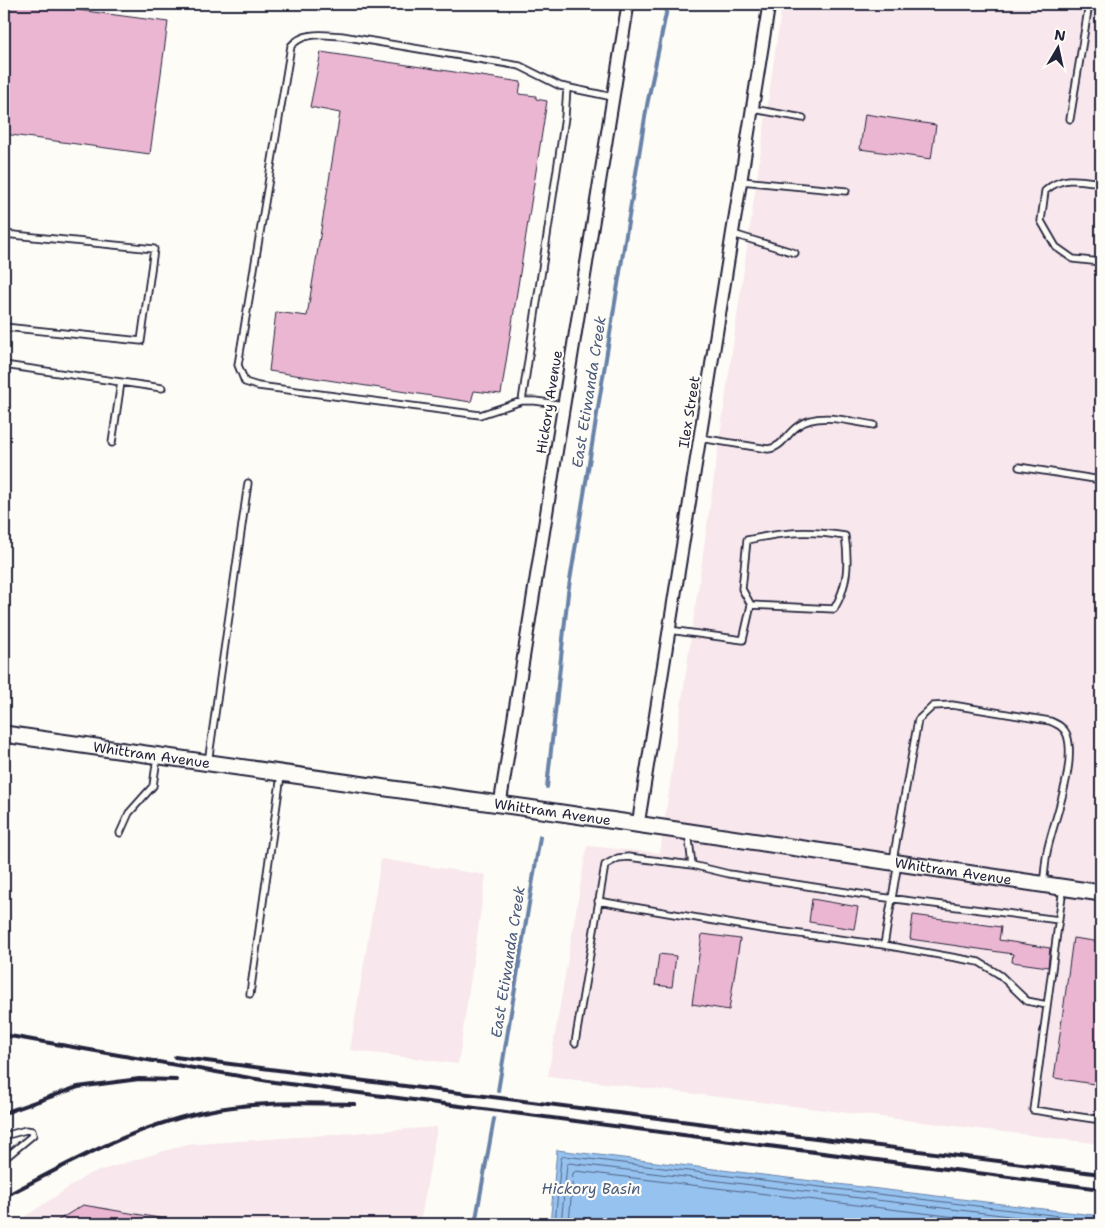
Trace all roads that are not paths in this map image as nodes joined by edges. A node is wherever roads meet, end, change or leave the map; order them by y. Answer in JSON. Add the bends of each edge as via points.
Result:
{"nodes":[{"id":1,"x":628,"y":4,"type":"edge"},
{"id":2,"x":769,"y":4,"type":"edge"},
{"id":3,"x":1089,"y":4,"type":"edge"},
{"id":4,"x":567,"y":88,"type":"junction"},
{"id":5,"x":613,"y":97,"type":"junction"},
{"id":6,"x":752,"y":109,"type":"junction"},
{"id":7,"x":802,"y":118,"type":"dead end"},
{"id":8,"x":1070,"y":119,"type":"dead end"},
{"id":9,"x":741,"y":181,"type":"junction"},
{"id":10,"x":1101,"y":183,"type":"edge"},
{"id":11,"x":846,"y":191,"type":"dead end"},
{"id":12,"x":4,"y":234,"type":"edge"},
{"id":13,"x":732,"y":234,"type":"junction"},
{"id":14,"x":795,"y":253,"type":"dead end"},
{"id":15,"x":1101,"y":262,"type":"edge"},
{"id":16,"x":4,"y":327,"type":"edge"},
{"id":17,"x":4,"y":365,"type":"edge"},
{"id":18,"x":121,"y":382,"type":"junction"},
{"id":19,"x":162,"y":388,"type":"dead end"},
{"id":20,"x":522,"y":401,"type":"junction"},
{"id":21,"x":564,"y":405,"type":"junction"},
{"id":22,"x":874,"y":426,"type":"dead end"},
{"id":23,"x":700,"y":438,"type":"junction"},
{"id":24,"x":112,"y":443,"type":"dead end"},
{"id":25,"x":1019,"y":467,"type":"dead end"},
{"id":26,"x":1101,"y":480,"type":"edge"},
{"id":27,"x":248,"y":483,"type":"dead end"},
{"id":28,"x":750,"y":605,"type":"junction"},
{"id":29,"x":669,"y":630,"type":"junction"},
{"id":30,"x":4,"y":734,"type":"edge"},
{"id":31,"x":158,"y":756,"type":"junction"},
{"id":32,"x":208,"y":763,"type":"junction"},
{"id":33,"x":282,"y":773,"type":"junction"},
{"id":34,"x":500,"y":804,"type":"junction"},
{"id":35,"x":638,"y":825,"type":"junction"},
{"id":36,"x":120,"y":832,"type":"dead end"},
{"id":37,"x":688,"y":832,"type":"junction"},
{"id":38,"x":895,"y":863,"type":"junction"},
{"id":39,"x":692,"y":865,"type":"junction"},
{"id":40,"x":1043,"y":885,"type":"junction"},
{"id":41,"x":1064,"y":888,"type":"junction"},
{"id":42,"x":1101,"y":893,"type":"edge"},
{"id":43,"x":893,"y":898,"type":"junction"},
{"id":44,"x":598,"y":901,"type":"junction"},
{"id":45,"x":1059,"y":920,"type":"junction"},
{"id":46,"x":884,"y":945,"type":"junction"},
{"id":47,"x":250,"y":994,"type":"dead end"},
{"id":48,"x":1048,"y":1005,"type":"junction"},
{"id":49,"x":575,"y":1043,"type":"dead end"},
{"id":50,"x":1101,"y":1120,"type":"edge"},
{"id":51,"x":4,"y":1136,"type":"edge"},
{"id":52,"x":4,"y":1159,"type":"edge"}],
"edges":[{"from":1,"to":5,"type":"street","name":"Hickory Avenue"},
{"from":2,"to":6,"type":"street","name":"Ilex Street"},
{"from":3,"to":8,"type":"lane"},
{"from":4,"to":5,"type":"lane"},
{"from":4,"to":20,"type":"lane"},
{"from":4,"to":20,"type":"lane","via":[[520,66],[342,36],[312,34],[297,39],[291,46],[238,365],[245,382],[258,386],[480,415]]},
{"from":5,"to":21,"type":"street","name":"Hickory Avenue"},
{"from":6,"to":7,"type":"lane"},
{"from":6,"to":9,"type":"street","name":"Ilex Street"},
{"from":9,"to":11,"type":"lane"},
{"from":9,"to":13,"type":"street","name":"Ilex Street"},
{"from":10,"to":15,"type":"lane","via":[[1055,182],[1045,191],[1041,221],[1056,247],[1073,259]]},
{"from":12,"to":16,"type":"lane","via":[[154,249],[140,341]]},
{"from":13,"to":14,"type":"lane"},
{"from":13,"to":23,"type":"street","name":"Ilex Street"},
{"from":17,"to":18,"type":"lane"},
{"from":18,"to":19,"type":"lane"},
{"from":18,"to":24,"type":"lane"},
{"from":20,"to":21,"type":"lane"},
{"from":21,"to":34,"type":"street","name":"Hickory Avenue"},
{"from":22,"to":23,"type":"lane","via":[[832,419],[808,420],[778,446],[768,449]]},
{"from":23,"to":29,"type":"street","name":"Ilex Street"},
{"from":25,"to":26,"type":"lane"},
{"from":27,"to":32,"type":"lane"},
{"from":28,"to":28,"type":"lane","via":[[742,589],[747,540],[779,533],[812,531],[845,536],[849,561],[843,593],[834,608]]},
{"from":28,"to":29,"type":"lane","via":[[743,640]]},
{"from":29,"to":35,"type":"street","name":"Ilex Street"},
{"from":30,"to":31,"type":"street","name":"Whittram Avenue"},
{"from":31,"to":32,"type":"street","name":"Whittram Avenue"},
{"from":31,"to":36,"type":"lane","via":[[153,786],[129,813]]},
{"from":32,"to":33,"type":"street","name":"Whittram Avenue"},
{"from":33,"to":34,"type":"street","name":"Whittram Avenue"},
{"from":33,"to":47,"type":"lane"},
{"from":34,"to":35,"type":"street","name":"Whittram Avenue"},
{"from":35,"to":37,"type":"street","name":"Whittram Avenue"},
{"from":37,"to":38,"type":"street","name":"Whittram Avenue"},
{"from":37,"to":39,"type":"lane"},
{"from":38,"to":40,"type":"street","name":"Whittram Avenue"},
{"from":38,"to":40,"type":"lane","via":[[918,720],[933,706],[952,705],[1050,720],[1062,727],[1067,735],[1069,752],[1062,807],[1047,853]]},
{"from":38,"to":43,"type":"lane"},
{"from":39,"to":43,"type":"lane","via":[[729,874]]},
{"from":39,"to":44,"type":"lane","via":[[628,857],[609,862],[604,865]]},
{"from":40,"to":41,"type":"street","name":"Whittram Avenue"},
{"from":41,"to":42,"type":"street","name":"Whittram Avenue"},
{"from":41,"to":45,"type":"lane"},
{"from":43,"to":45,"type":"lane"},
{"from":43,"to":46,"type":"lane"},
{"from":44,"to":46,"type":"lane","via":[[762,929]]},
{"from":44,"to":49,"type":"lane"},
{"from":45,"to":48,"type":"lane"},
{"from":46,"to":48,"type":"lane","via":[[979,962],[1000,975],[1027,1000]]},
{"from":48,"to":50,"type":"lane","via":[[1033,1110]]},
{"from":51,"to":52,"type":"lane","via":[[26,1130],[33,1134]]}]}
